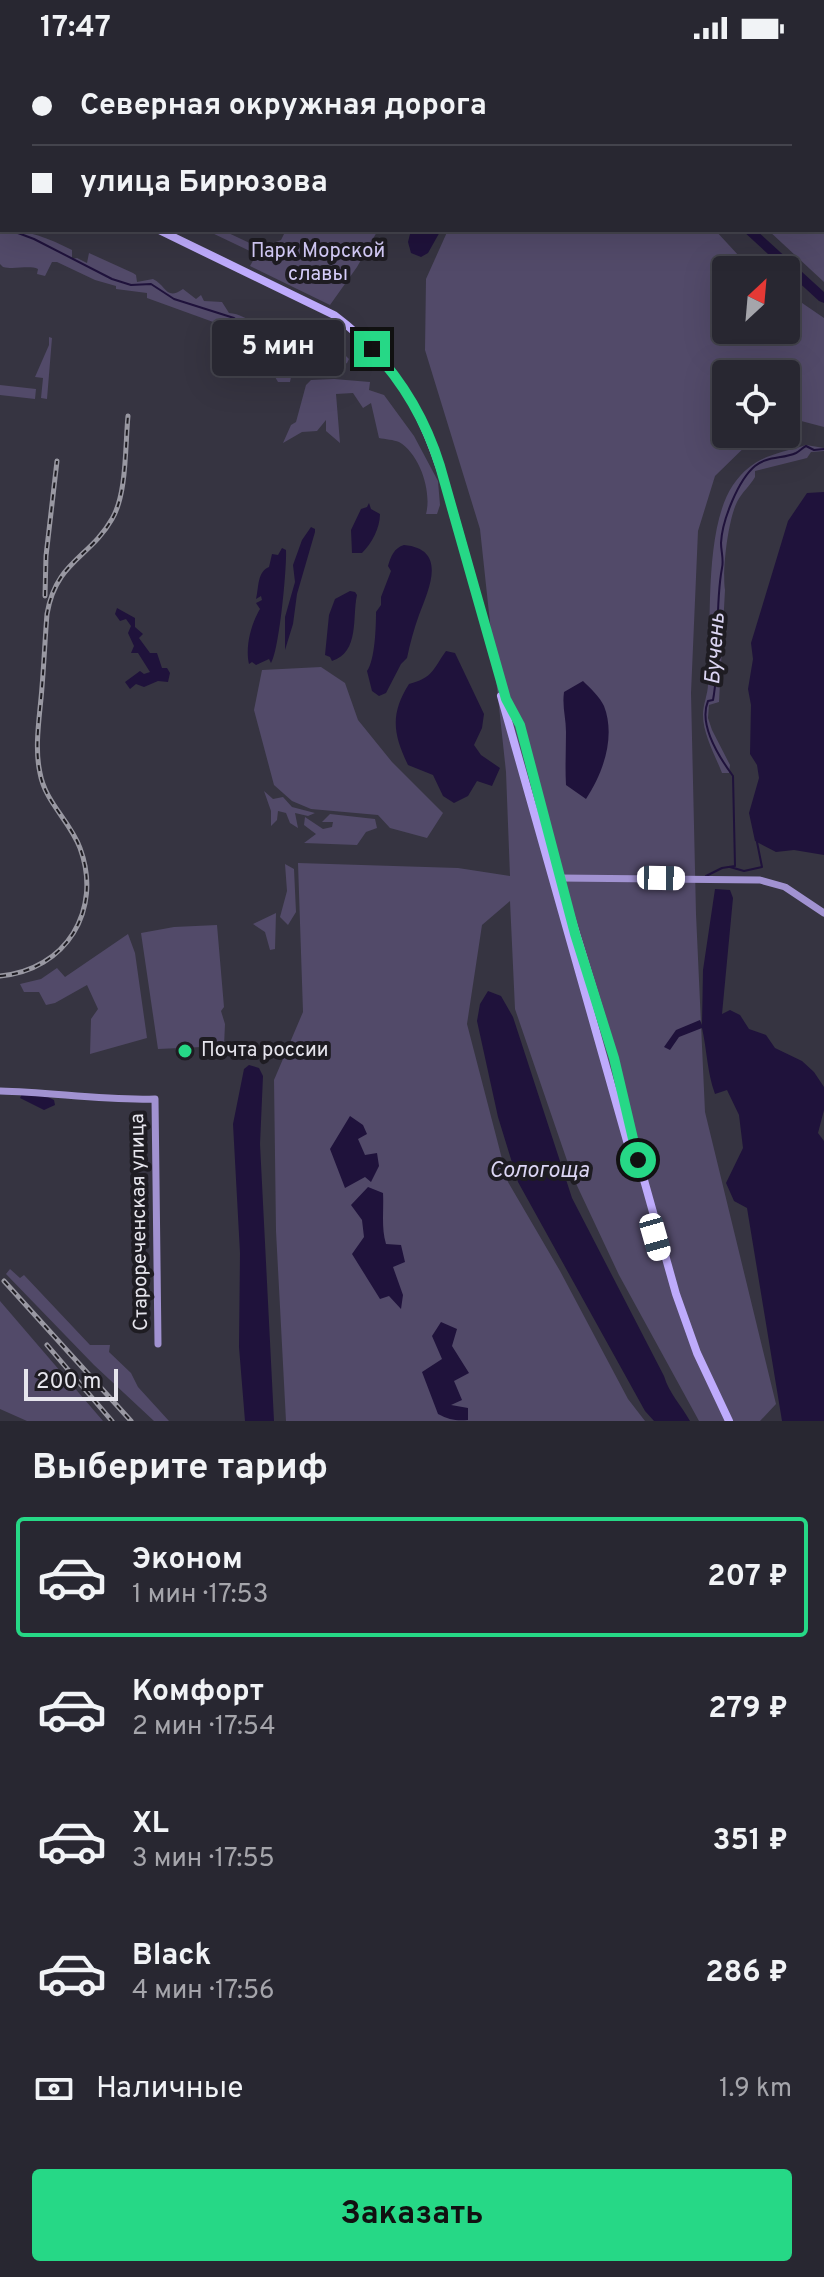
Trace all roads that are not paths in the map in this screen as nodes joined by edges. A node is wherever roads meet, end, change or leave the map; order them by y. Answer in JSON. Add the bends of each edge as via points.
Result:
{"nodes":[{"id":1,"x":163,"y":232,"type":"edge"},
{"id":2,"x":418,"y":414,"type":"junction"},
{"id":3,"x":520,"y":725,"type":"junction"},
{"id":4,"x":510,"y":729,"type":"junction"},
{"id":5,"x":559,"y":878,"type":"junction"},
{"id":6,"x":824,"y":913,"type":"edge"},
{"id":7,"x":614,"y":1058,"type":"junction"},
{"id":8,"x":604,"y":1061,"type":"junction"},
{"id":9,"x":0,"y":1091,"type":"edge"},
{"id":10,"x":158,"y":1344,"type":"dead end"},
{"id":11,"x":726,"y":1421,"type":"edge"}],
"edges":[{"from":1,"to":2,"type":"main road","via":[[341,324],[388,371]]},
{"from":2,"to":3,"type":"main road","via":[[440,466],[506,699]]},
{"from":2,"to":4,"type":"main road"},
{"from":3,"to":4,"type":"main road","via":[[513,721]]},
{"from":3,"to":5,"type":"main road"},
{"from":4,"to":8,"type":"main road"},
{"from":5,"to":6,"type":"street","via":[[770,881]]},
{"from":5,"to":7,"type":"main road"},
{"from":7,"to":8,"type":"main road","via":[[610,1066]]},
{"from":7,"to":11,"type":"main road","via":[[676,1294]]},
{"from":8,"to":11,"type":"main road","via":[[683,1328]]},
{"from":9,"to":10,"type":"street","name":"Старореченская улица","via":[[155,1099]]}]}
